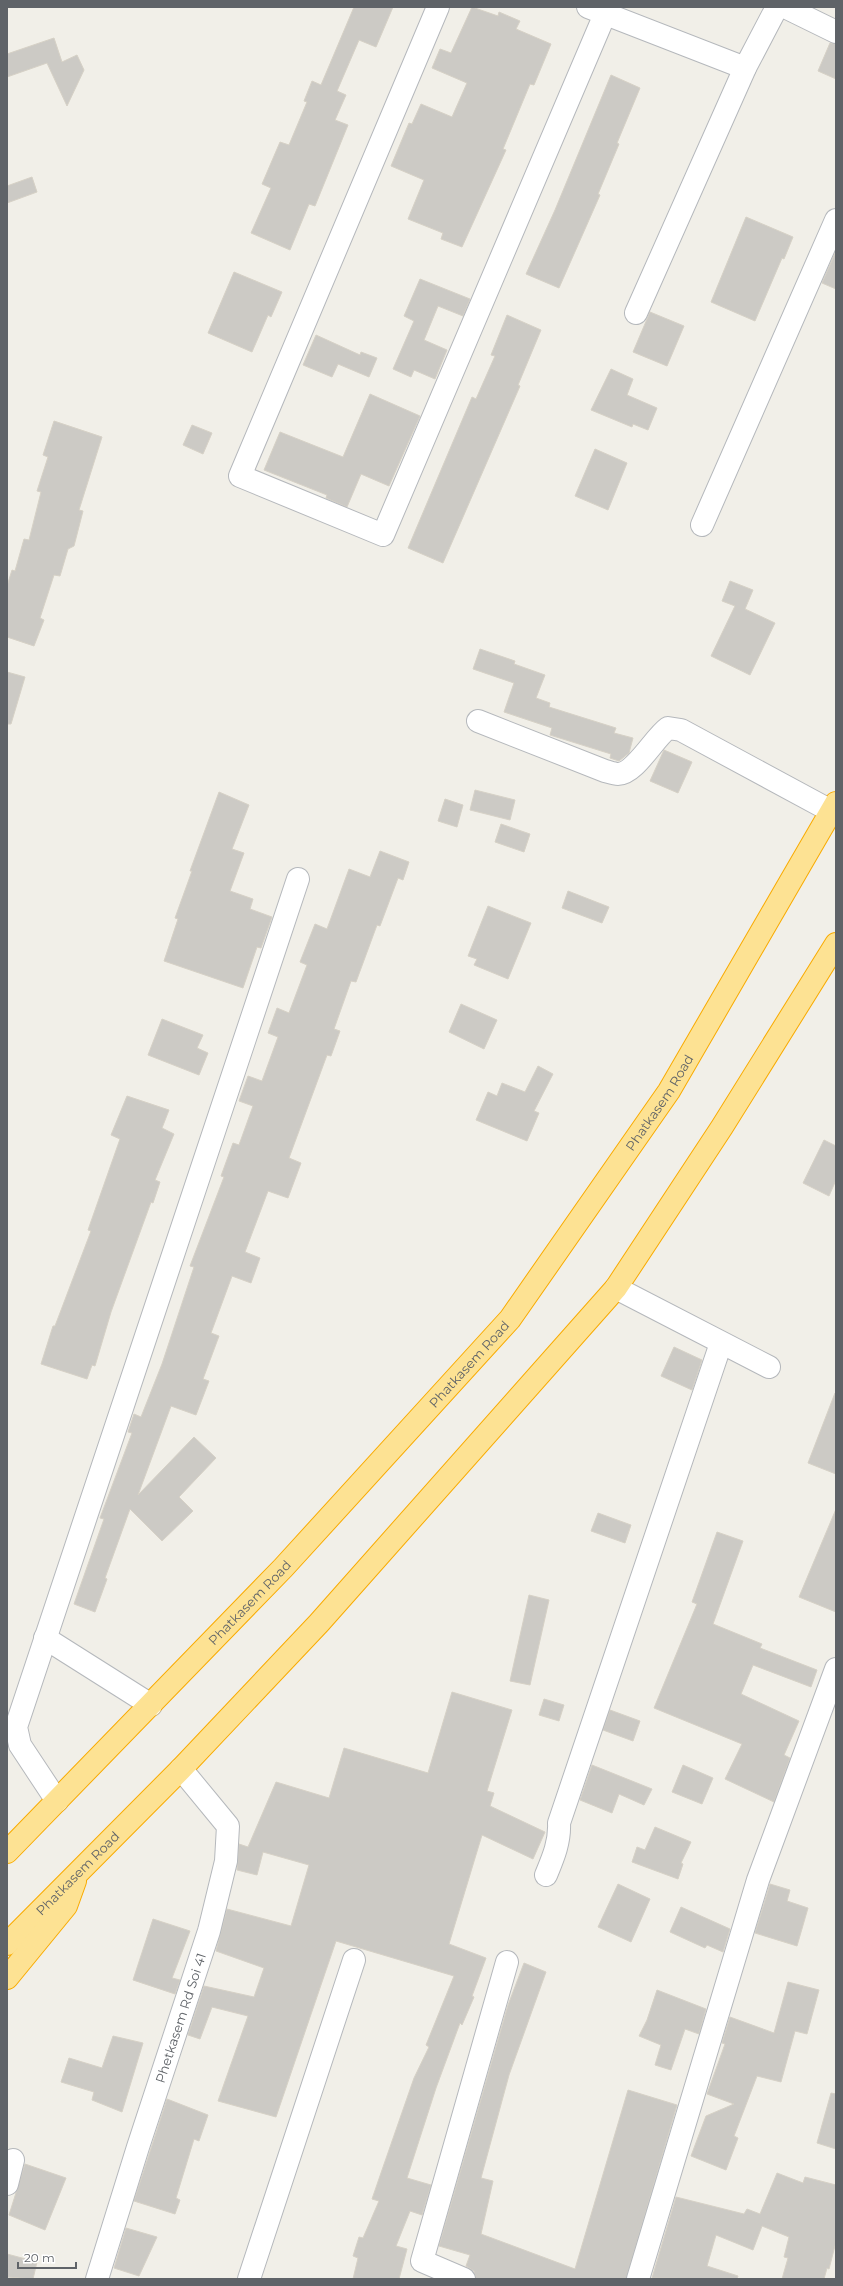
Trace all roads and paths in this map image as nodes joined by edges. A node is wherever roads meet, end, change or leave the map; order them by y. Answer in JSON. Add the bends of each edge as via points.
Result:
{"nodes":[{"id":1,"x":438,"y":7,"type":"edge"},
{"id":2,"x":777,"y":7,"type":"edge"},
{"id":3,"x":784,"y":7,"type":"edge"},
{"id":4,"x":600,"y":9,"type":"edge"},
{"id":5,"x":836,"y":32,"type":"edge"},
{"id":6,"x":745,"y":68,"type":"junction"},
{"id":7,"x":836,"y":220,"type":"edge"},
{"id":8,"x":636,"y":313,"type":"dead end"},
{"id":9,"x":702,"y":525,"type":"dead end"},
{"id":10,"x":478,"y":721,"type":"dead end"},
{"id":11,"x":834,"y":807,"type":"edge"},
{"id":12,"x":298,"y":879,"type":"dead end"},
{"id":13,"x":836,"y":944,"type":"edge"},
{"id":14,"x":616,"y":1288,"type":"junction"},
{"id":15,"x":721,"y":1343,"type":"junction"},
{"id":16,"x":769,"y":1367,"type":"dead end"},
{"id":17,"x":45,"y":1638,"type":"junction"},
{"id":18,"x":836,"y":1669,"type":"edge"},
{"id":19,"x":151,"y":1704,"type":"junction"},
{"id":20,"x":181,"y":1769,"type":"junction"},
{"id":21,"x":57,"y":1801,"type":"junction"},
{"id":22,"x":7,"y":1852,"type":"edge"},
{"id":23,"x":77,"y":1874,"type":"junction"},
{"id":24,"x":546,"y":1875,"type":"dead end"},
{"id":25,"x":7,"y":1944,"type":"edge"},
{"id":26,"x":354,"y":1960,"type":"dead end"},
{"id":27,"x":507,"y":1962,"type":"dead end"},
{"id":28,"x":7,"y":1978,"type":"edge"},
{"id":29,"x":13,"y":2160,"type":"dead end"},
{"id":30,"x":7,"y":2184,"type":"edge"},
{"id":31,"x":97,"y":2279,"type":"edge"},
{"id":32,"x":249,"y":2279,"type":"edge"},
{"id":33,"x":464,"y":2279,"type":"edge"},
{"id":34,"x":638,"y":2279,"type":"edge"}],
"edges":[{"from":1,"to":4,"type":"street","via":[[240,476],[383,535]]},
{"from":2,"to":6,"type":"street"},
{"from":3,"to":5,"type":"street"},
{"from":4,"to":6,"type":"street"},
{"from":6,"to":8,"type":"street"},
{"from":7,"to":9,"type":"street"},
{"from":10,"to":11,"type":"street","via":[[605,771],[619,774],[632,767],[668,728],[681,730]]},
{"from":11,"to":19,"type":"highway","name":"Phatkasem Road","via":[[669,1091],[510,1319],[283,1568]]},
{"from":12,"to":17,"type":"street"},
{"from":13,"to":14,"type":"highway","name":"Phatkasem Road","via":[[722,1126]]},
{"from":14,"to":15,"type":"street"},
{"from":14,"to":20,"type":"highway","name":"Phatkasem Road","via":[[319,1623]]},
{"from":15,"to":16,"type":"street"},
{"from":15,"to":24,"type":"street","via":[[559,1823],[555,1851]]},
{"from":17,"to":19,"type":"street"},
{"from":17,"to":21,"type":"street","via":[[16,1727],[20,1745]]},
{"from":18,"to":34,"type":"street","via":[[758,1880]]},
{"from":19,"to":21,"type":"highway","name":"Phatkasem Road"},
{"from":20,"to":23,"type":"highway","name":"Phatkasem Road"},
{"from":20,"to":31,"type":"street","name":"Phetkasem Rd Soi 41","via":[[228,1826],[226,1861],[209,1931]]},
{"from":21,"to":22,"type":"highway","name":"Phatkasem Road"},
{"from":23,"to":25,"type":"highway","name":"Phatkasem Road"},
{"from":23,"to":28,"type":"highway","via":[[66,1906]]},
{"from":26,"to":32,"type":"street"},
{"from":27,"to":33,"type":"street","via":[[422,2261]]},
{"from":29,"to":30,"type":"street"}]}
